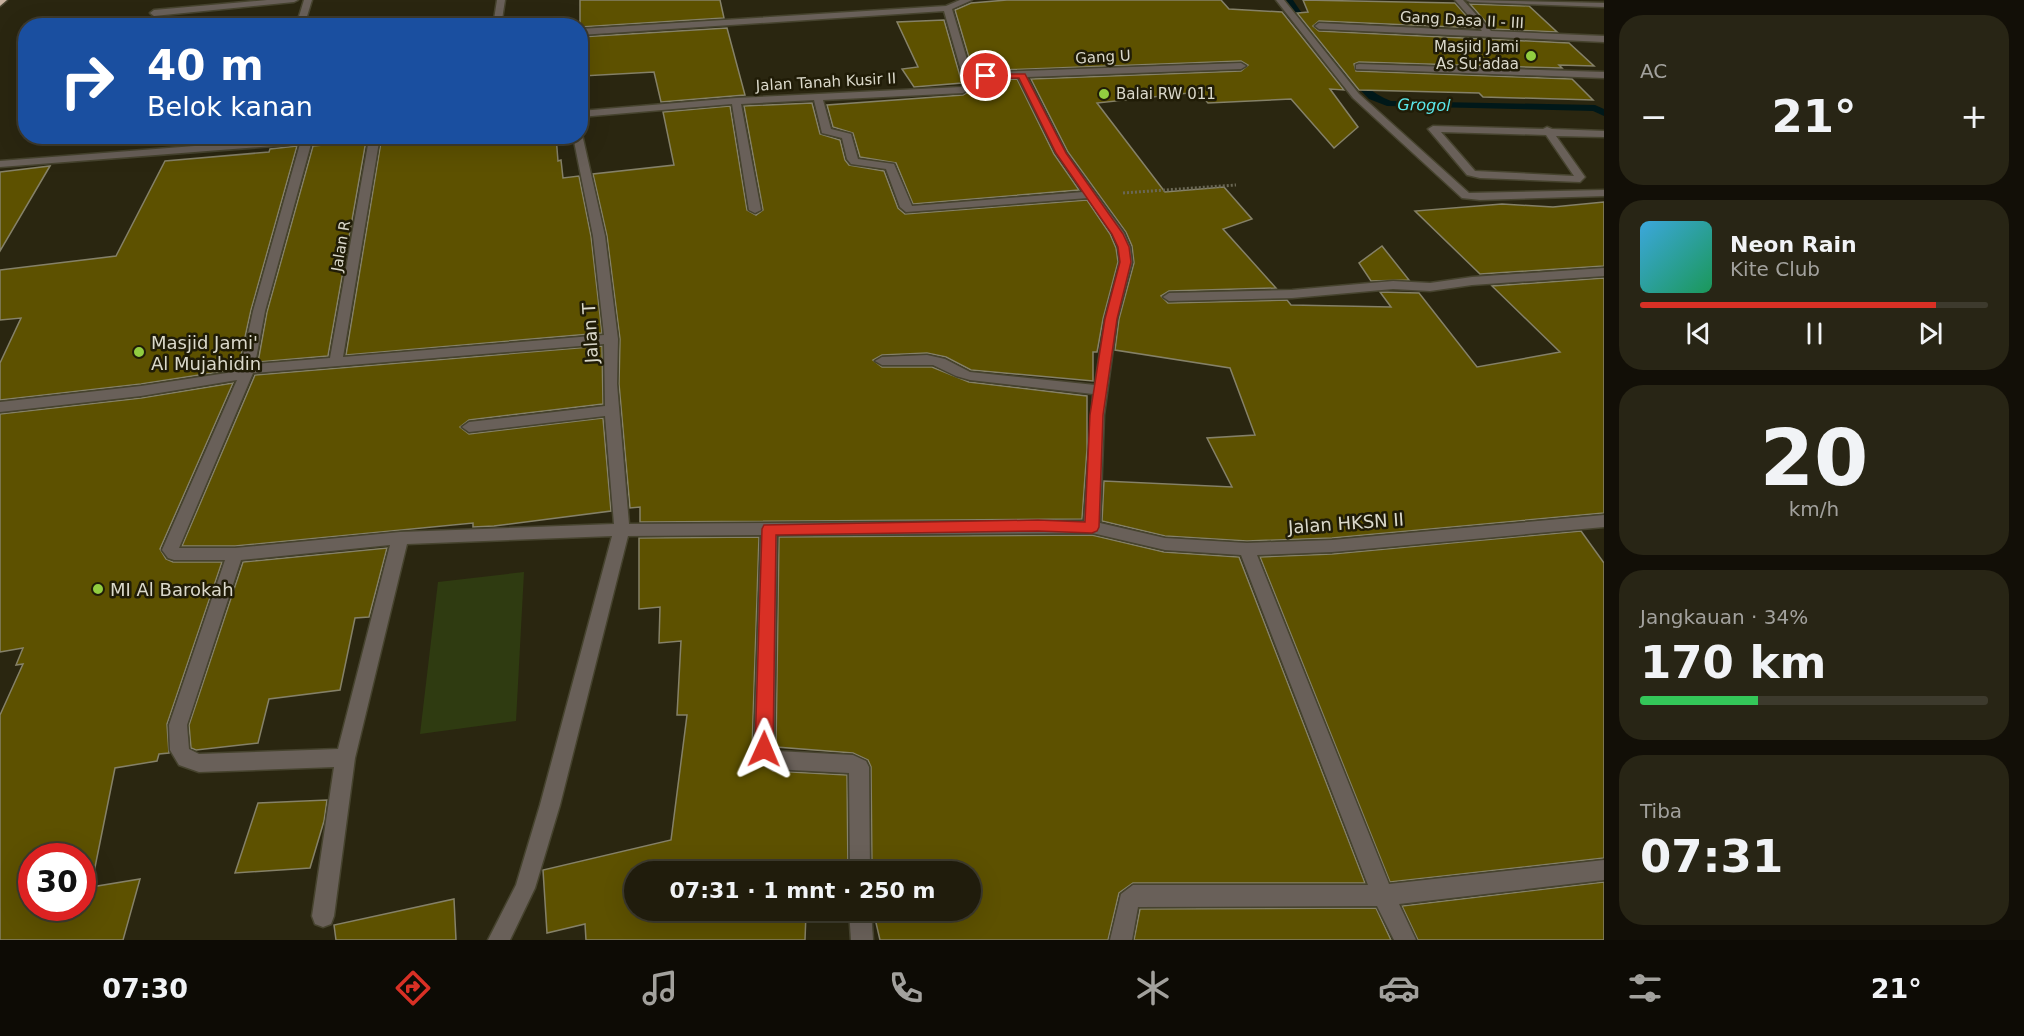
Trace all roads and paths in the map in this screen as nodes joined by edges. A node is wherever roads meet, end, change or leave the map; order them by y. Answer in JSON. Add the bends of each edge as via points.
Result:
{"nodes":[{"id":1,"x":294,"y":0,"type":"edge"},
{"id":2,"x":308,"y":0,"type":"edge"},
{"id":3,"x":501,"y":0,"type":"edge"},
{"id":4,"x":968,"y":0,"type":"edge"},
{"id":5,"x":1280,"y":0,"type":"edge"},
{"id":6,"x":1459,"y":0,"type":"edge"},
{"id":7,"x":1470,"y":0,"type":"edge"},
{"id":8,"x":1604,"y":5,"type":"edge"},
{"id":9,"x":947,"y":8,"type":"junction"},
{"id":10,"x":154,"y":13,"type":"dead end"},
{"id":11,"x":302,"y":18,"type":"edge"},
{"id":12,"x":498,"y":18,"type":"edge"},
{"id":13,"x":1319,"y":26,"type":"dead end"},
{"id":14,"x":588,"y":31,"type":"edge"},
{"id":15,"x":1490,"y":35,"type":"junction"},
{"id":16,"x":1604,"y":39,"type":"edge"},
{"id":17,"x":1240,"y":66,"type":"dead end"},
{"id":18,"x":1359,"y":67,"type":"dead end"},
{"id":19,"x":1604,"y":75,"type":"edge"},
{"id":20,"x":968,"y":76,"type":"junction"},
{"id":21,"x":1022,"y":76,"type":"junction"},
{"id":22,"x":818,"y":97,"type":"junction"},
{"id":23,"x":736,"y":101,"type":"junction"},
{"id":24,"x":588,"y":113,"type":"edge"},
{"id":25,"x":1546,"y":130,"type":"junction"},
{"id":26,"x":1604,"y":134,"type":"edge"},
{"id":27,"x":234,"y":144,"type":"edge"},
{"id":28,"x":306,"y":144,"type":"edge"},
{"id":29,"x":372,"y":144,"type":"edge"},
{"id":30,"x":580,"y":144,"type":"edge"},
{"id":31,"x":0,"y":164,"type":"edge"},
{"id":32,"x":1236,"y":184,"type":"dead end"},
{"id":33,"x":1604,"y":193,"type":"edge"},
{"id":34,"x":1089,"y":195,"type":"junction"},
{"id":35,"x":754,"y":210,"type":"dead end"},
{"id":36,"x":1604,"y":272,"type":"edge"},
{"id":37,"x":1169,"y":297,"type":"dead end"},
{"id":38,"x":611,"y":339,"type":"junction"},
{"id":39,"x":882,"y":360,"type":"dead end"},
{"id":40,"x":336,"y":361,"type":"junction"},
{"id":41,"x":246,"y":371,"type":"junction"},
{"id":42,"x":1101,"y":390,"type":"junction"},
{"id":43,"x":0,"y":408,"type":"edge"},
{"id":44,"x":612,"y":410,"type":"junction"},
{"id":45,"x":469,"y":427,"type":"dead end"},
{"id":46,"x":1604,"y":521,"type":"edge"},
{"id":47,"x":1092,"y":527,"type":"junction"},
{"id":48,"x":769,"y":529,"type":"junction"},
{"id":49,"x":622,"y":530,"type":"junction"},
{"id":50,"x":400,"y":538,"type":"junction"},
{"id":51,"x":1247,"y":549,"type":"junction"},
{"id":52,"x":235,"y":554,"type":"junction"},
{"id":53,"x":345,"y":758,"type":"junction"},
{"id":54,"x":860,"y":861,"type":"edge"},
{"id":55,"x":1604,"y":870,"type":"edge"},
{"id":56,"x":1383,"y":895,"type":"junction"},
{"id":57,"x":323,"y":916,"type":"dead end"},
{"id":58,"x":861,"y":921,"type":"edge"},
{"id":59,"x":499,"y":940,"type":"edge"},
{"id":60,"x":862,"y":940,"type":"edge"},
{"id":61,"x":1121,"y":940,"type":"edge"},
{"id":62,"x":1405,"y":940,"type":"edge"}],
"edges":[{"from":1,"to":10,"type":"street"},
{"from":2,"to":11,"type":"street"},
{"from":3,"to":12,"type":"street"},
{"from":4,"to":9,"type":"street"},
{"from":5,"to":33,"type":"street","via":[[1356,96],[1460,192],[1480,197]]},
{"from":6,"to":15,"type":"street"},
{"from":7,"to":8,"type":"street"},
{"from":9,"to":14,"type":"street"},
{"from":9,"to":20,"type":"street"},
{"from":13,"to":15,"type":"street","name":"Gang Dasa II - III"},
{"from":15,"to":16,"type":"street","name":"Gang Dasa II - III"},
{"from":17,"to":21,"type":"street","name":"Gang U"},
{"from":18,"to":19,"type":"street"},
{"from":20,"to":21,"type":"street","name":"Gang U"},
{"from":20,"to":22,"type":"street","name":"Jalan Tanah Kusir II","via":[[970,85],[963,90]]},
{"from":21,"to":34,"type":"street","via":[[1061,153]]},
{"from":22,"to":23,"type":"street","name":"Jalan Tanah Kusir II"},
{"from":22,"to":34,"type":"street","via":[[826,131],[847,136],[855,162],[890,166],[906,207],[912,210]]},
{"from":23,"to":24,"type":"street","name":"Jalan Tanah Kusir II"},
{"from":23,"to":35,"type":"street"},
{"from":25,"to":25,"type":"street","via":[[1580,177],[1576,180],[1471,173],[1433,129]]},
{"from":25,"to":26,"type":"street"},
{"from":27,"to":31,"type":"street"},
{"from":28,"to":41,"type":"street"},
{"from":29,"to":40,"type":"street","name":"Jalan R"},
{"from":30,"to":38,"type":"street","name":"Jalan T","via":[[599,236]]},
{"from":32,"to":34,"type":"path"},
{"from":34,"to":42,"type":"street","via":[[1118,234],[1126,262],[1111,319]]},
{"from":36,"to":37,"type":"street","via":[[1430,287],[1393,285],[1292,294]]},
{"from":38,"to":40,"type":"street"},
{"from":38,"to":44,"type":"street","name":"Jalan T"},
{"from":39,"to":42,"type":"street","via":[[934,361],[970,376]]},
{"from":40,"to":41,"type":"street"},
{"from":41,"to":43,"type":"street","via":[[141,391]]},
{"from":41,"to":52,"type":"street","name":"Jalan HKSN II","via":[[170,550],[174,554]]},
{"from":42,"to":47,"type":"street"},
{"from":44,"to":45,"type":"street"},
{"from":44,"to":49,"type":"street","name":"Jalan T"},
{"from":46,"to":51,"type":"street","name":"Jalan HKSN II","via":[[1332,546]]},
{"from":47,"to":48,"type":"street","name":"Jalan HKSN II"},
{"from":47,"to":51,"type":"street","name":"Jalan HKSN II","via":[[1165,544]]},
{"from":48,"to":49,"type":"street","name":"Jalan HKSN II"},
{"from":48,"to":54,"type":"street","via":[[764,749],[773,760],[859,767]]},
{"from":49,"to":50,"type":"street","name":"Jalan HKSN II"},
{"from":49,"to":59,"type":"street","name":"Jalan T","via":[[550,805],[525,888]]},
{"from":50,"to":52,"type":"street","name":"Jalan HKSN II"},
{"from":50,"to":53,"type":"street"},
{"from":51,"to":56,"type":"street"},
{"from":52,"to":53,"type":"street","via":[[178,725],[177,746],[182,758],[199,763]]},
{"from":53,"to":57,"type":"street"},
{"from":55,"to":56,"type":"street"},
{"from":56,"to":61,"type":"street","via":[[1133,896],[1128,901]]},
{"from":56,"to":62,"type":"street"},
{"from":58,"to":60,"type":"street"}]}
